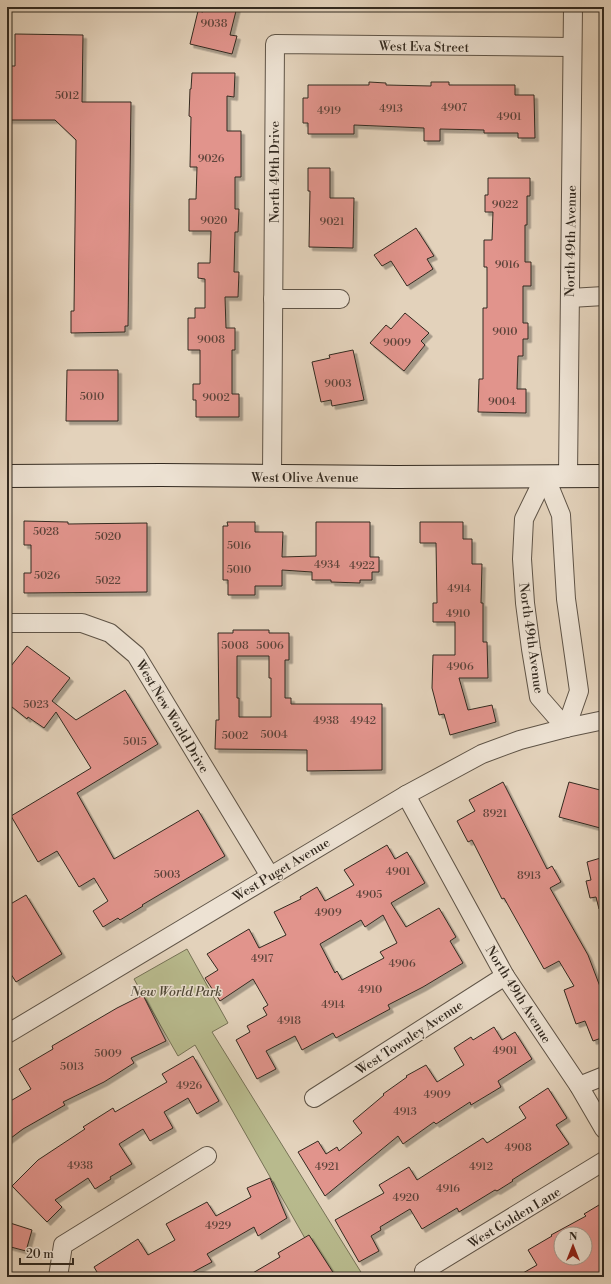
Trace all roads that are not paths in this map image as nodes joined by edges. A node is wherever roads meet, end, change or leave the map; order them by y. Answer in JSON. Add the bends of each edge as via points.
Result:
{"nodes":[{"id":1,"x":572,"y":7,"type":"edge"},
{"id":2,"x":275,"y":44,"type":"joint"},
{"id":3,"x":572,"y":47,"type":"junction"},
{"id":4,"x":604,"y":296,"type":"edge"},
{"id":5,"x":570,"y":298,"type":"junction"},
{"id":6,"x":273,"y":299,"type":"junction"},
{"id":7,"x":340,"y":299,"type":"dead end"},
{"id":8,"x":7,"y":476,"type":"edge"},
{"id":9,"x":272,"y":476,"type":"junction"},
{"id":10,"x":545,"y":476,"type":"junction"},
{"id":11,"x":568,"y":476,"type":"junction"},
{"id":12,"x":604,"y":476,"type":"edge"},
{"id":13,"x":7,"y":623,"type":"edge"},
{"id":14,"x":604,"y":720,"type":"edge"},
{"id":15,"x":566,"y":728,"type":"junction"},
{"id":16,"x":406,"y":795,"type":"junction"},
{"id":17,"x":270,"y":876,"type":"junction"},
{"id":18,"x":505,"y":976,"type":"junction"},
{"id":19,"x":7,"y":1034,"type":"edge"},
{"id":20,"x":604,"y":1076,"type":"edge"},
{"id":21,"x":579,"y":1086,"type":"junction"},
{"id":22,"x":314,"y":1098,"type":"dead end"},
{"id":23,"x":604,"y":1129,"type":"edge"},
{"id":24,"x":207,"y":1156,"type":"dead end"},
{"id":25,"x":604,"y":1162,"type":"edge"},
{"id":26,"x":424,"y":1271,"type":"dead end"},
{"id":27,"x":58,"y":1277,"type":"edge"}],
"edges":[{"from":1,"to":3,"type":"street","name":"North 49th Avenue"},
{"from":2,"to":3,"type":"street","name":"West Eva Street"},
{"from":2,"to":6,"type":"street","name":"North 49th Drive"},
{"from":3,"to":5,"type":"street","name":"North 49th Avenue"},
{"from":4,"to":5,"type":"street"},
{"from":5,"to":11,"type":"street","name":"North 49th Avenue"},
{"from":6,"to":7,"type":"street"},
{"from":6,"to":9,"type":"street","name":"North 49th Drive"},
{"from":8,"to":9,"type":"main road","name":"West Olive Avenue"},
{"from":9,"to":10,"type":"main road","name":"West Olive Avenue"},
{"from":10,"to":11,"type":"main road","name":"West Olive Avenue"},
{"from":10,"to":15,"type":"street","via":[[561,515],[566,599],[579,691]]},
{"from":10,"to":15,"type":"street","name":"North 49th Avenue","via":[[524,519],[524,603],[539,697]]},
{"from":11,"to":12,"type":"main road","name":"West Olive Avenue"},
{"from":13,"to":17,"type":"street","name":"West New World Drive","via":[[82,623],[110,633],[136,655]]},
{"from":14,"to":15,"type":"street","name":"West Puget Avenue"},
{"from":15,"to":16,"type":"street","name":"West Puget Avenue","via":[[520,740],[482,754]]},
{"from":16,"to":17,"type":"street","name":"West Puget Avenue"},
{"from":16,"to":18,"type":"street","name":"North 49th Avenue"},
{"from":17,"to":19,"type":"street","name":"West Puget Avenue"},
{"from":18,"to":21,"type":"street","name":"North 49th Avenue"},
{"from":18,"to":22,"type":"street","name":"West Townley Avenue"},
{"from":20,"to":21,"type":"street"},
{"from":21,"to":23,"type":"street"},
{"from":24,"to":27,"type":"street","via":[[63,1245]]},
{"from":25,"to":26,"type":"street","name":"West Golden Lane"}]}
